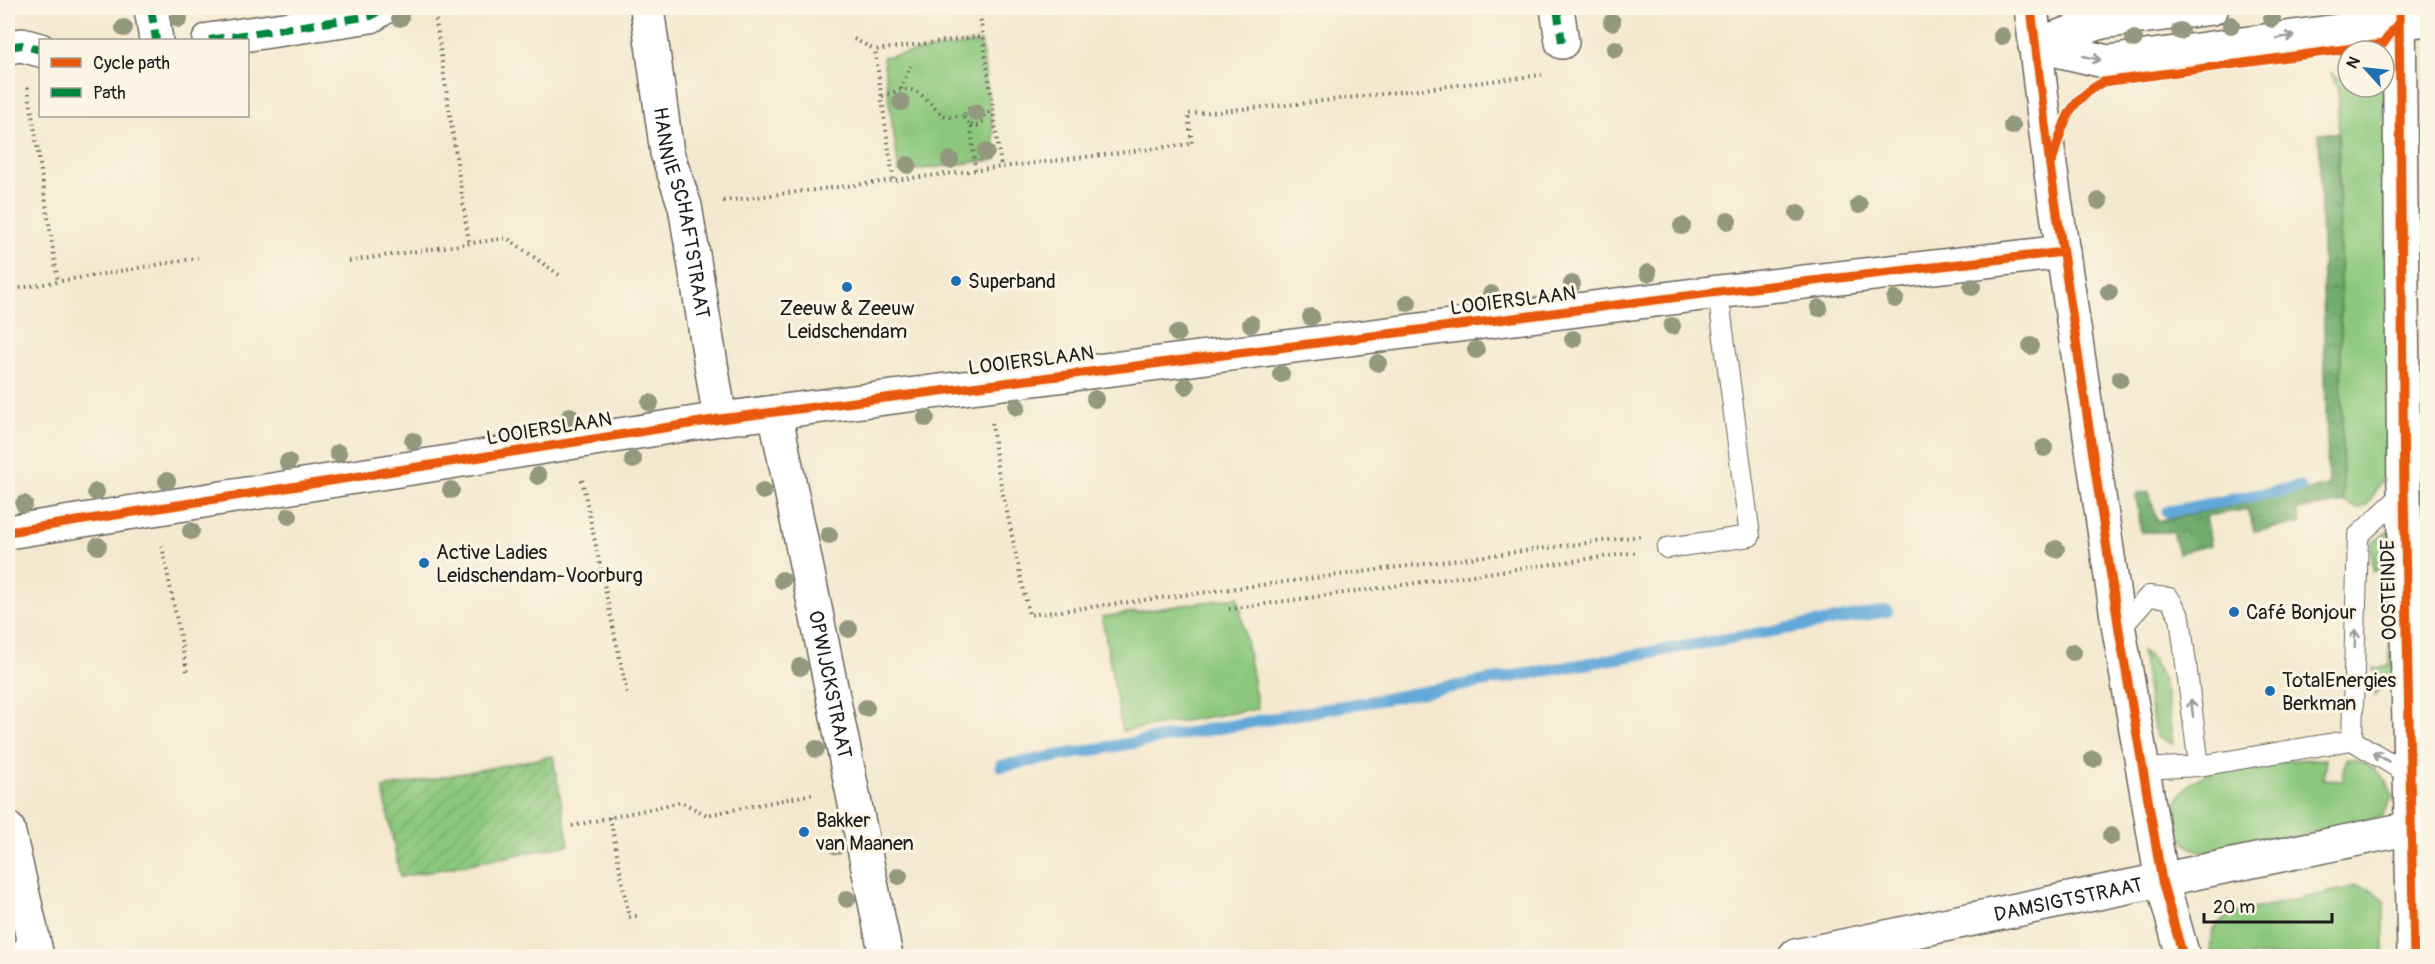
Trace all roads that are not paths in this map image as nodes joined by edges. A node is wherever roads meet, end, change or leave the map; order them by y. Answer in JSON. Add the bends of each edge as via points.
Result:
{"nodes":[{"id":1,"x":151,"y":8,"type":"edge"},
{"id":2,"x":383,"y":8,"type":"edge"},
{"id":3,"x":647,"y":8,"type":"edge"},
{"id":4,"x":1557,"y":8,"type":"edge"},
{"id":5,"x":2031,"y":8,"type":"edge"},
{"id":6,"x":2212,"y":8,"type":"edge"},
{"id":7,"x":2408,"y":16,"type":"edge"},
{"id":8,"x":156,"y":39,"type":"edge"},
{"id":9,"x":216,"y":39,"type":"edge"},
{"id":10,"x":1562,"y":42,"type":"road end"},
{"id":11,"x":2035,"y":45,"type":"junction"},
{"id":12,"x":2063,"y":252,"type":"junction"},
{"id":13,"x":1718,"y":292,"type":"junction"},
{"id":14,"x":775,"y":412,"type":"junction"},
{"id":15,"x":720,"y":419,"type":"junction"},
{"id":16,"x":2404,"y":494,"type":"junction"},
{"id":17,"x":8,"y":532,"type":"edge"},
{"id":18,"x":1667,"y":548,"type":"road end"},
{"id":19,"x":2119,"y":630,"type":"junction"},
{"id":20,"x":2352,"y":740,"type":"junction"},
{"id":21,"x":2199,"y":766,"type":"junction"},
{"id":22,"x":2142,"y":769,"type":"junction"},
{"id":23,"x":2410,"y":775,"type":"junction"},
{"id":24,"x":2411,"y":828,"type":"junction"},
{"id":25,"x":8,"y":829,"type":"edge"},
{"id":26,"x":2162,"y":881,"type":"junction"},
{"id":27,"x":26,"y":952,"type":"edge"},
{"id":28,"x":886,"y":957,"type":"edge"},
{"id":29,"x":1795,"y":957,"type":"edge"},
{"id":30,"x":2183,"y":957,"type":"edge"},
{"id":31,"x":2414,"y":957,"type":"edge"}],
"edges":[{"from":1,"to":8,"type":"street"},
{"from":2,"to":9,"type":"street","via":[[371,16]]},
{"from":3,"to":15,"type":"street","name":"HANNIE SCHAFTSTRAAT","via":[[667,153],[686,206]]},
{"from":4,"to":10,"type":"street"},
{"from":5,"to":11,"type":"street"},
{"from":6,"to":11,"type":"street","via":[[2102,22]]},
{"from":11,"to":7,"type":"street","one_way":true,"via":[[2108,62]]},
{"from":7,"to":16,"type":"street","name":"OOSTEINDE","via":[[2400,223]]},
{"from":11,"to":12,"type":"street"},
{"from":12,"to":13,"type":"street","name":"LOOIERSLAAN"},
{"from":12,"to":19,"type":"street"},
{"from":13,"to":14,"type":"street","name":"LOOIERSLAAN"},
{"from":13,"to":18,"type":"lane","via":[[1750,536]]},
{"from":14,"to":15,"type":"street","name":"LOOIERSLAAN"},
{"from":14,"to":28,"type":"street","name":"OPWIJCKSTRAAT"},
{"from":15,"to":17,"type":"street","name":"LOOIERSLAAN"},
{"from":20,"to":16,"type":"lane","one_way":true,"via":[[2358,536]]},
{"from":16,"to":23,"type":"street","name":"OOSTEINDE"},
{"from":21,"to":19,"type":"lane","one_way":true,"via":[[2180,617],[2169,598],[2149,596]]},
{"from":19,"to":22,"type":"street"},
{"from":20,"to":21,"type":"lane"},
{"from":23,"to":20,"type":"lane","one_way":true},
{"from":21,"to":22,"type":"lane"},
{"from":22,"to":26,"type":"street"},
{"from":23,"to":24,"type":"street","name":"OOSTEINDE"},
{"from":24,"to":26,"type":"street","name":"DAMSIGTSTRAAT"},
{"from":24,"to":31,"type":"street","name":"OOSTEINDE"},
{"from":25,"to":27,"type":"street"},
{"from":26,"to":29,"type":"street","name":"DAMSIGTSTRAAT"},
{"from":26,"to":30,"type":"street"}]}
